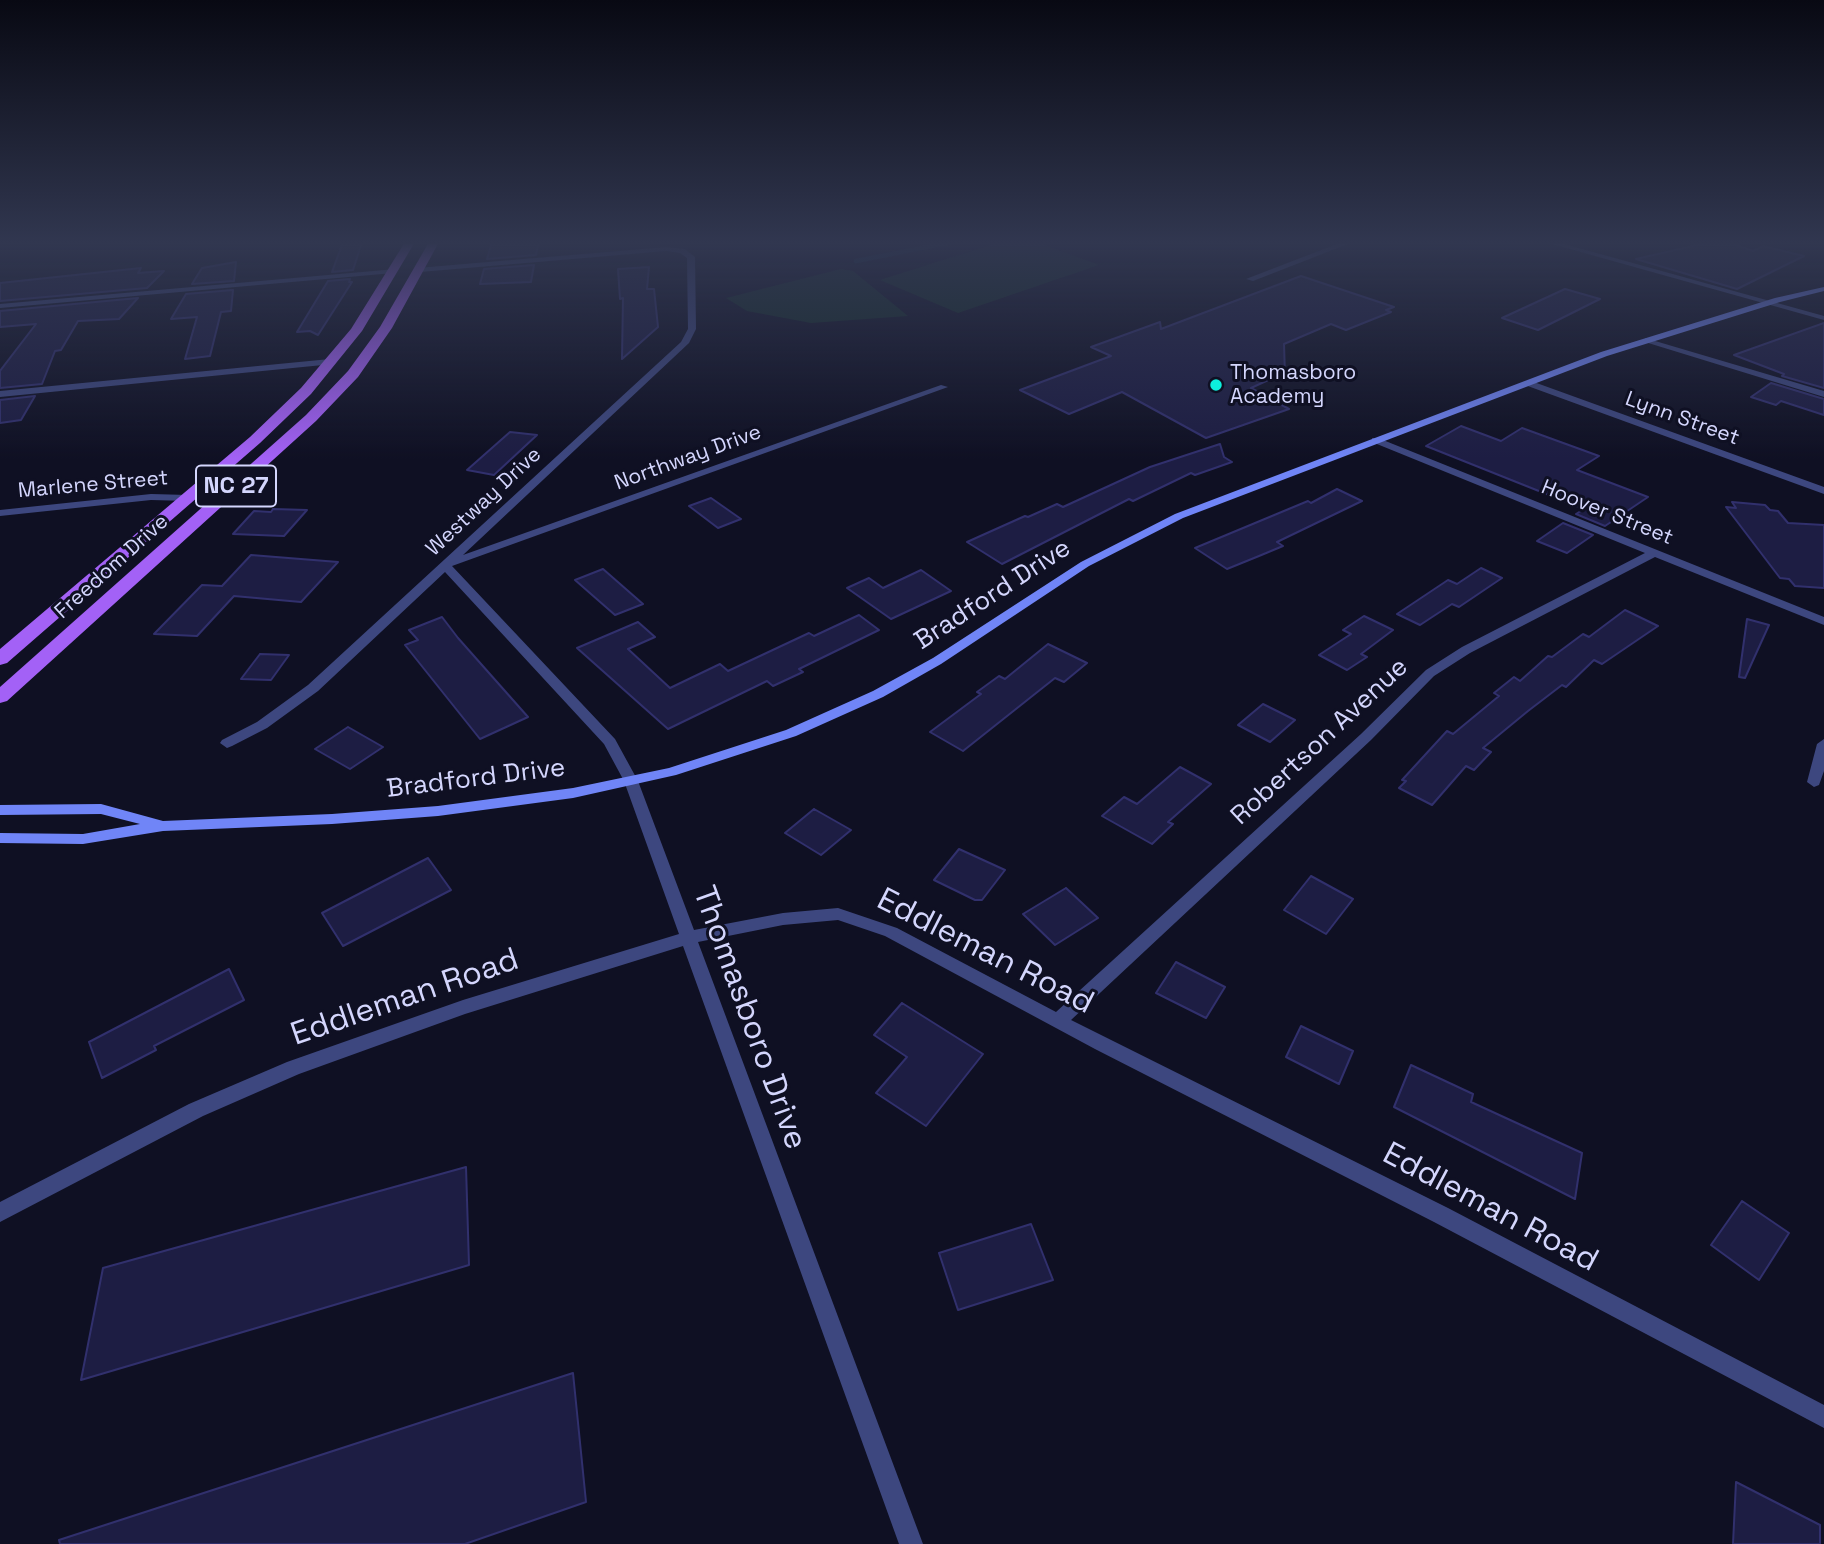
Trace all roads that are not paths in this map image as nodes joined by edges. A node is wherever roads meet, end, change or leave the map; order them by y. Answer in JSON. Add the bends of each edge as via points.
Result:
{"nodes":[{"id":1,"x":366,"y":314,"type":"edge"},
{"id":2,"x":394,"y":314,"type":"edge"},
{"id":3,"x":692,"y":314,"type":"edge"},
{"id":4,"x":1732,"y":314,"type":"edge"},
{"id":5,"x":1648,"y":340,"type":"junction"},
{"id":6,"x":330,"y":362,"type":"junction"},
{"id":7,"x":1528,"y":383,"type":"junction"},
{"id":8,"x":944,"y":387,"type":"dead end"},
{"id":9,"x":0,"y":394,"type":"edge"},
{"id":10,"x":1824,"y":394,"type":"edge"},
{"id":11,"x":1375,"y":440,"type":"junction"},
{"id":12,"x":1824,"y":491,"type":"edge"},
{"id":13,"x":188,"y":498,"type":"junction"},
{"id":14,"x":0,"y":513,"type":"edge"},
{"id":15,"x":1653,"y":553,"type":"junction"},
{"id":16,"x":445,"y":565,"type":"junction"},
{"id":17,"x":1824,"y":621,"type":"edge"},
{"id":18,"x":0,"y":659,"type":"edge"},
{"id":19,"x":0,"y":697,"type":"edge"},
{"id":20,"x":227,"y":743,"type":"dead end"},
{"id":21,"x":1824,"y":744,"type":"edge"},
{"id":22,"x":631,"y":781,"type":"junction"},
{"id":23,"x":1814,"y":782,"type":"dead end"},
{"id":24,"x":0,"y":810,"type":"edge"},
{"id":25,"x":163,"y":825,"type":"junction"},
{"id":26,"x":0,"y":838,"type":"edge"},
{"id":27,"x":688,"y":938,"type":"junction"},
{"id":28,"x":1059,"y":1020,"type":"junction"},
{"id":29,"x":0,"y":1212,"type":"edge"},
{"id":30,"x":1824,"y":1417,"type":"edge"},
{"id":31,"x":911,"y":1544,"type":"edge"}],
"edges":[{"from":1,"to":6,"type":"main road","name":"Freedom Drive","number":"NC 27"},
{"from":2,"to":19,"type":"main road","name":"Freedom Drive","number":"NC 27","via":[[352,374],[311,418]]},
{"from":3,"to":16,"type":"street","name":"Westway Drive","via":[[689,338]]},
{"from":4,"to":5,"type":"street","name":"Bradford Drive"},
{"from":5,"to":7,"type":"street","name":"Bradford Drive"},
{"from":5,"to":10,"type":"street"},
{"from":6,"to":9,"type":"street"},
{"from":6,"to":13,"type":"main road","name":"Freedom Drive","number":"NC 27","via":[[284,414]]},
{"from":7,"to":11,"type":"street","name":"Bradford Drive"},
{"from":7,"to":12,"type":"street","name":"Lynn Street"},
{"from":8,"to":16,"type":"street","name":"Northway Drive"},
{"from":11,"to":15,"type":"street","name":"Hoover Street"},
{"from":11,"to":22,"type":"street","name":"Bradford Drive","via":[[1127,540],[937,662],[845,710],[736,752]]},
{"from":13,"to":14,"type":"street","name":"Marlene Street","via":[[151,497]]},
{"from":13,"to":18,"type":"main road","name":"Freedom Drive","number":"NC 27"},
{"from":15,"to":17,"type":"street","name":"Hoover Street"},
{"from":15,"to":28,"type":"street","name":"Robertson Avenue","via":[[1430,673]]},
{"from":16,"to":20,"type":"street","name":"Westway Drive","via":[[299,700]]},
{"from":16,"to":22,"type":"street","name":"Thomasboro Drive","via":[[610,742]]},
{"from":21,"to":23,"type":"street"},
{"from":22,"to":25,"type":"street","name":"Bradford Drive","via":[[425,812]]},
{"from":22,"to":27,"type":"street","name":"Thomasboro Drive"},
{"from":24,"to":25,"type":"street","name":"Bradford Drive","via":[[101,810]]},
{"from":25,"to":26,"type":"street","name":"Bradford Drive","via":[[83,839]]},
{"from":27,"to":28,"type":"street","name":"Eddleman Road","via":[[783,919],[838,914],[891,932]]},
{"from":27,"to":29,"type":"street","name":"Eddleman Road","via":[[463,1007],[293,1068],[196,1110]]},
{"from":27,"to":31,"type":"street","name":"Thomasboro Drive"},
{"from":28,"to":30,"type":"street","name":"Eddleman Road"}]}
